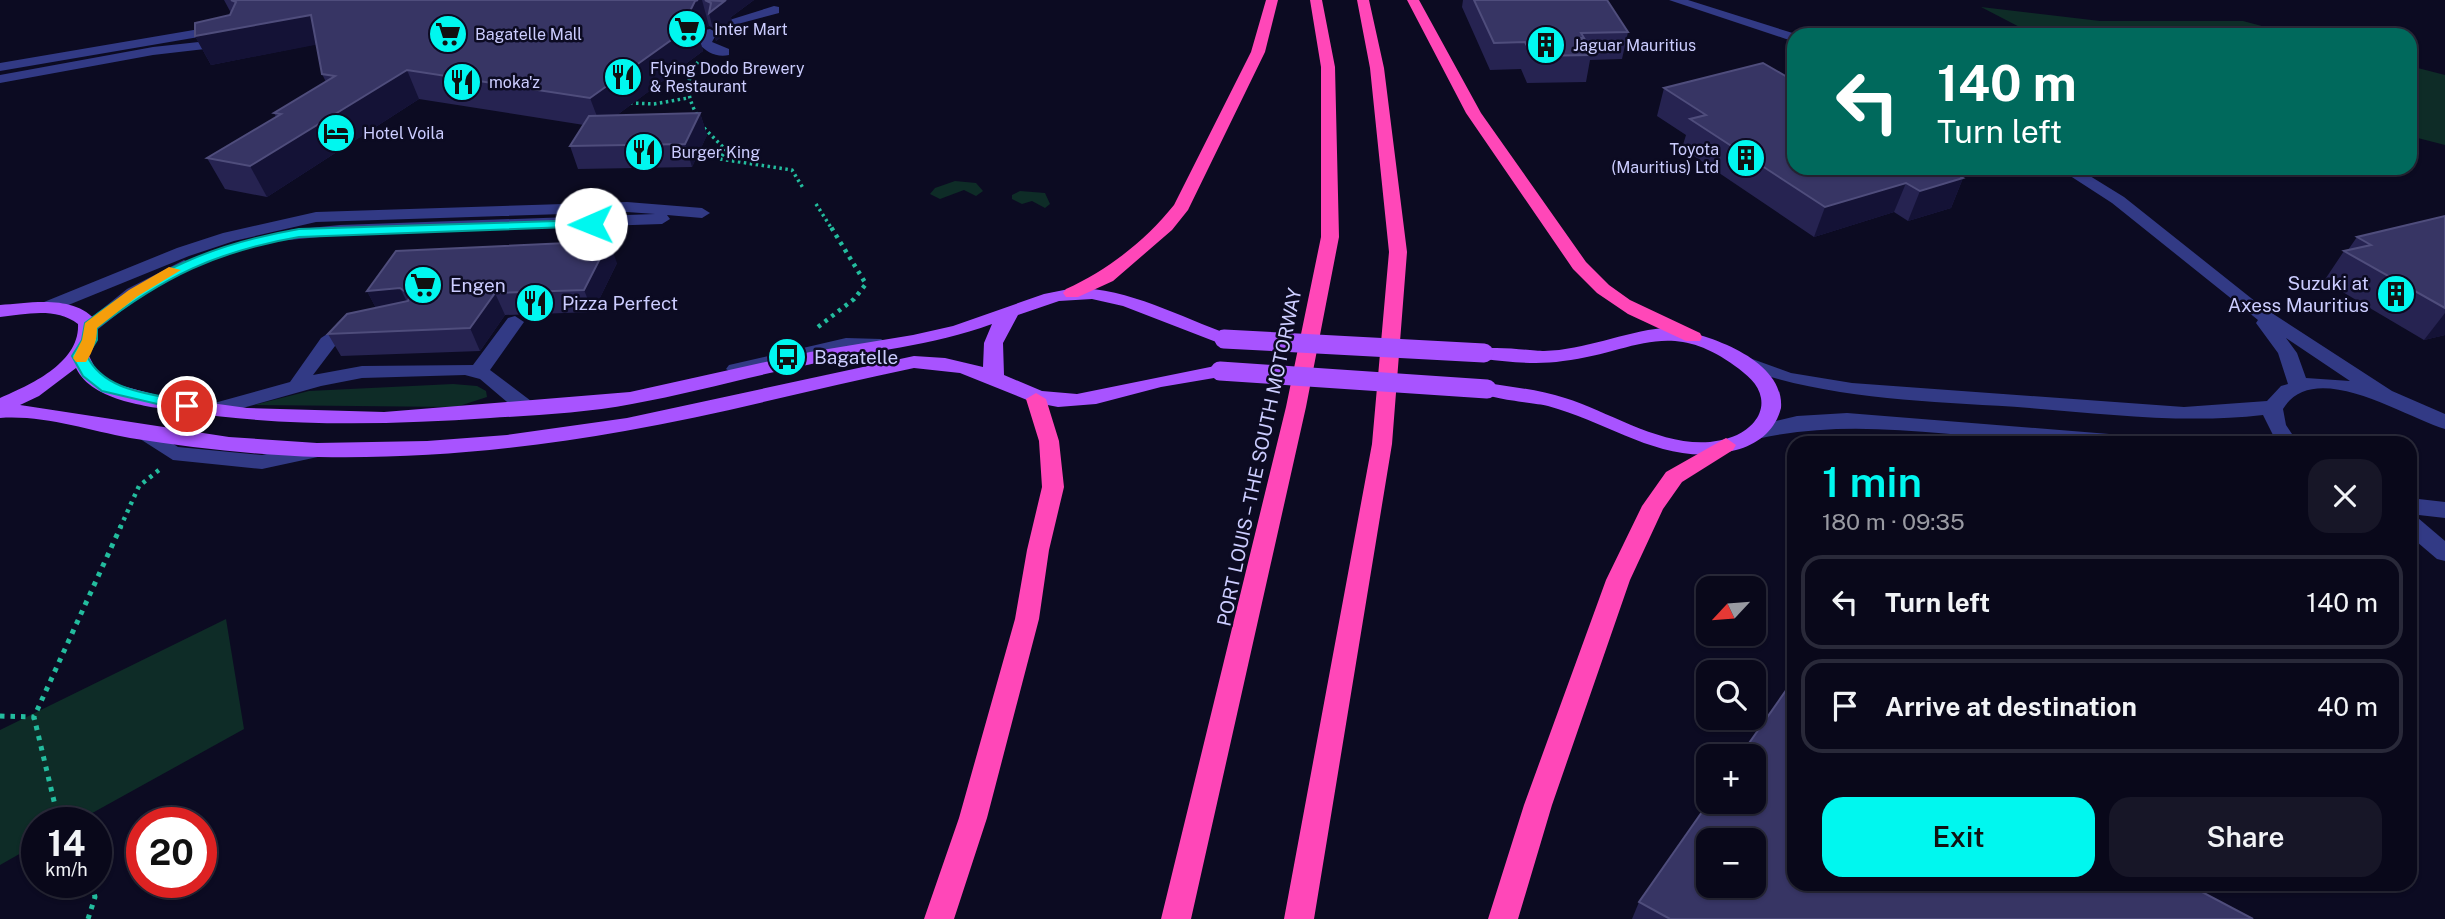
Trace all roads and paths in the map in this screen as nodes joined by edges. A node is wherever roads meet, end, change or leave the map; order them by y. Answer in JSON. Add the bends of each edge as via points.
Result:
{"nodes":[{"id":1,"x":1272,"y":0,"type":"edge"},
{"id":2,"x":1316,"y":0,"type":"edge"},
{"id":3,"x":1363,"y":0,"type":"edge"},
{"id":4,"x":1413,"y":0,"type":"edge"},
{"id":5,"x":1675,"y":0,"type":"edge"},
{"id":6,"x":774,"y":10,"type":"dead end"},
{"id":7,"x":730,"y":22,"type":"dead end"},
{"id":8,"x":1787,"y":35,"type":"edge"},
{"id":9,"x":707,"y":38,"type":"joint"},
{"id":10,"x":724,"y":52,"type":"dead end"},
{"id":11,"x":0,"y":67,"type":"edge"},
{"id":12,"x":0,"y":79,"type":"edge"},
{"id":13,"x":688,"y":98,"type":"junction"},
{"id":14,"x":628,"y":103,"type":"edge"},
{"id":15,"x":2077,"y":175,"type":"edge"},
{"id":16,"x":803,"y":188,"type":"dead end"},
{"id":17,"x":816,"y":204,"type":"dead end"},
{"id":18,"x":1072,"y":293,"type":"junction"},
{"id":19,"x":50,"y":306,"type":"junction"},
{"id":20,"x":0,"y":310,"type":"edge"},
{"id":21,"x":2256,"y":310,"type":"junction"},
{"id":22,"x":1011,"y":311,"type":"junction"},
{"id":23,"x":376,"y":322,"type":"edge"},
{"id":24,"x":515,"y":322,"type":"dead end"},
{"id":25,"x":90,"y":326,"type":"junction"},
{"id":26,"x":813,"y":330,"type":"dead end"},
{"id":27,"x":1693,"y":337,"type":"junction"},
{"id":28,"x":80,"y":356,"type":"junction"},
{"id":29,"x":1744,"y":362,"type":"junction"},
{"id":30,"x":478,"y":372,"type":"junction"},
{"id":31,"x":995,"y":378,"type":"junction"},
{"id":32,"x":297,"y":386,"type":"junction"},
{"id":33,"x":2299,"y":387,"type":"junction"},
{"id":34,"x":2383,"y":393,"type":"junction"},
{"id":35,"x":1036,"y":399,"type":"junction"},
{"id":36,"x":0,"y":406,"type":"edge"},
{"id":37,"x":2273,"y":407,"type":"junction"},
{"id":38,"x":214,"y":410,"type":"junction"},
{"id":39,"x":528,"y":410,"type":"junction"},
{"id":40,"x":0,"y":412,"type":"edge"},
{"id":41,"x":2444,"y":421,"type":"edge"},
{"id":42,"x":144,"y":432,"type":"joint"},
{"id":43,"x":1757,"y":432,"type":"junction"},
{"id":44,"x":2047,"y":436,"type":"edge"},
{"id":45,"x":2284,"y":436,"type":"edge"},
{"id":46,"x":1726,"y":445,"type":"junction"},
{"id":47,"x":322,"y":450,"type":"joint"},
{"id":48,"x":139,"y":486,"type":"dead end"},
{"id":49,"x":2417,"y":507,"type":"edge"},
{"id":50,"x":2445,"y":510,"type":"edge"},
{"id":51,"x":2417,"y":530,"type":"edge"},
{"id":52,"x":2445,"y":553,"type":"edge"},
{"id":53,"x":0,"y":716,"type":"edge"},
{"id":54,"x":34,"y":717,"type":"junction"},
{"id":55,"x":55,"y":807,"type":"edge"},
{"id":56,"x":95,"y":898,"type":"edge"},
{"id":57,"x":88,"y":919,"type":"edge"},
{"id":58,"x":939,"y":919,"type":"edge"},
{"id":59,"x":1175,"y":919,"type":"edge"},
{"id":60,"x":1299,"y":919,"type":"edge"},
{"id":61,"x":1503,"y":919,"type":"edge"}],
"edges":[{"from":1,"to":18,"type":"highway","via":[[1258,52],[1182,206],[1166,226],[1107,277]]},
{"from":2,"to":59,"type":"highway","name":"PORT LOUIS – THE SOUTH MOTORWAY","via":[[1328,67],[1329,237],[1296,407]]},
{"from":3,"to":60,"type":"highway","via":[[1377,68],[1398,252],[1382,444]]},
{"from":4,"to":27,"type":"highway","via":[[1426,30],[1510,170],[1578,265],[1630,307]]},
{"from":5,"to":8,"type":"street"},
{"from":6,"to":7,"type":"street"},
{"from":9,"to":10,"type":"street","via":[[713,50]]},
{"from":9,"to":13,"type":"path","via":[[688,77]]},
{"from":11,"to":12,"type":"street","via":[[238,32],[220,44],[153,51]]},
{"from":13,"to":14,"type":"path"},
{"from":13,"to":16,"type":"path","via":[[706,132],[726,150],[720,159],[792,170]]},
{"from":15,"to":21,"type":"street","via":[[2118,200]]},
{"from":17,"to":26,"type":"path","via":[[866,284]]},
{"from":18,"to":22,"type":"main road"},
{"from":18,"to":27,"type":"main road","bridge":true,"via":[[1124,300],[1224,339],[1524,358],[1570,355],[1646,335]]},
{"from":19,"to":20,"type":"main road"},
{"from":19,"to":25,"type":"main road","via":[[83,316]]},
{"from":19,"to":25,"type":"street","via":[[183,252],[316,217],[627,207],[702,213],[630,223],[340,230],[264,239],[187,263],[133,293]]},
{"from":21,"to":33,"type":"street","via":[[2287,353]]},
{"from":21,"to":34,"type":"street"},
{"from":22,"to":31,"type":"main road","via":[[993,341],[989,360]]},
{"from":22,"to":39,"type":"main road","via":[[960,330],[677,389]]},
{"from":23,"to":32,"type":"street","via":[[338,332],[325,343]]},
{"from":24,"to":30,"type":"street"},
{"from":25,"to":28,"type":"main road"},
{"from":27,"to":29,"type":"main road"},
{"from":28,"to":36,"type":"main road","via":[[37,389]]},
{"from":28,"to":38,"type":"main road","via":[[88,373],[108,388]]},
{"from":29,"to":37,"type":"street","via":[[1787,378],[1852,389],[2184,413]]},
{"from":29,"to":43,"type":"main road","via":[[1768,390],[1772,405]]},
{"from":30,"to":32,"type":"street","via":[[362,372]]},
{"from":30,"to":39,"type":"street"},
{"from":31,"to":35,"type":"main road"},
{"from":31,"to":47,"type":"main road","via":[[962,366],[914,362],[589,432],[454,446]]},
{"from":32,"to":38,"type":"street"},
{"from":33,"to":34,"type":"street","via":[[2325,384]]},
{"from":33,"to":37,"type":"street","via":[[2281,395]]},
{"from":34,"to":41,"type":"street"},
{"from":35,"to":46,"type":"main road","bridge":true,"via":[[1082,401],[1220,371],[1487,389],[1554,401],[1649,441],[1693,448]]},
{"from":35,"to":58,"type":"highway","via":[[1049,441],[1053,486],[1027,619],[973,818]]},
{"from":37,"to":45,"type":"street","via":[[2274,421]]},
{"from":38,"to":39,"type":"main road","via":[[328,420]]},
{"from":40,"to":42,"type":"main road","via":[[22,409],[61,414]]},
{"from":42,"to":47,"type":"street","via":[[173,453],[252,461]]},
{"from":43,"to":44,"type":"street","via":[[1797,423],[1847,420]]},
{"from":43,"to":46,"type":"main road"},
{"from":46,"to":61,"type":"highway","via":[[1674,477],[1653,506],[1618,580]]},
{"from":48,"to":54,"type":"path"},
{"from":49,"to":50,"type":"street"},
{"from":51,"to":52,"type":"street"},
{"from":53,"to":54,"type":"path"},
{"from":54,"to":55,"type":"path"},
{"from":56,"to":57,"type":"path"}]}
